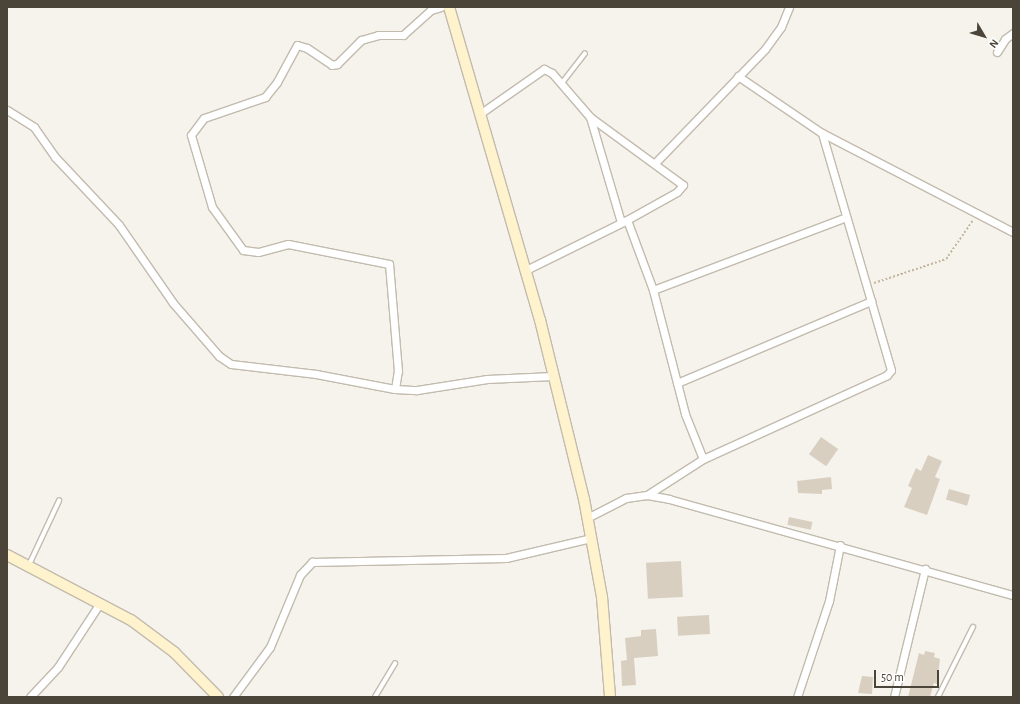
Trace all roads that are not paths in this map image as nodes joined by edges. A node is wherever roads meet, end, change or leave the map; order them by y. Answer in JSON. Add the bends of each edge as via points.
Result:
{"nodes":[{"id":1,"x":441,"y":7,"type":"edge"},
{"id":2,"x":448,"y":7,"type":"edge"},
{"id":3,"x":788,"y":7,"type":"edge"},
{"id":4,"x":1013,"y":33,"type":"edge"},
{"id":5,"x":997,"y":52,"type":"dead end"},
{"id":6,"x":585,"y":54,"type":"dead end"},
{"id":7,"x":738,"y":76,"type":"junction"},
{"id":8,"x":561,"y":84,"type":"junction"},
{"id":9,"x":7,"y":110,"type":"edge"},
{"id":10,"x":481,"y":113,"type":"junction"},
{"id":11,"x":590,"y":117,"type":"junction"},
{"id":12,"x":822,"y":133,"type":"junction"},
{"id":13,"x":656,"y":163,"type":"junction"},
{"id":14,"x":846,"y":217,"type":"junction"},
{"id":15,"x":624,"y":221,"type":"junction"},
{"id":16,"x":1013,"y":232,"type":"edge"},
{"id":17,"x":526,"y":270,"type":"junction"},
{"id":18,"x":653,"y":290,"type":"junction"},
{"id":19,"x":871,"y":301,"type":"junction"},
{"id":20,"x":553,"y":376,"type":"junction"},
{"id":21,"x":677,"y":383,"type":"junction"},
{"id":22,"x":395,"y":389,"type":"junction"},
{"id":23,"x":703,"y":459,"type":"junction"},
{"id":24,"x":647,"y":496,"type":"junction"},
{"id":25,"x":59,"y":501,"type":"dead end"},
{"id":26,"x":587,"y":518,"type":"junction"},
{"id":27,"x":591,"y":538,"type":"junction"},
{"id":28,"x":840,"y":546,"type":"junction"},
{"id":29,"x":7,"y":555,"type":"edge"},
{"id":30,"x":28,"y":566,"type":"junction"},
{"id":31,"x":925,"y":569,"type":"junction"},
{"id":32,"x":1013,"y":595,"type":"edge"},
{"id":33,"x":100,"y":603,"type":"junction"},
{"id":34,"x":973,"y":627,"type":"dead end"},
{"id":35,"x":396,"y":664,"type":"dead end"},
{"id":36,"x":30,"y":697,"type":"edge"},
{"id":37,"x":218,"y":697,"type":"edge"},
{"id":38,"x":233,"y":697,"type":"edge"},
{"id":39,"x":375,"y":697,"type":"edge"},
{"id":40,"x":610,"y":697,"type":"edge"},
{"id":41,"x":797,"y":697,"type":"edge"},
{"id":42,"x":894,"y":697,"type":"edge"},
{"id":43,"x":938,"y":697,"type":"edge"}],
"edges":[{"from":1,"to":22,"type":"street","via":[[431,10],[403,35],[378,35],[361,40],[337,64],[327,63],[307,48],[296,45],[277,82],[265,97],[204,118],[191,135],[212,207],[243,250],[258,252],[288,244],[389,264],[398,371]]},
{"from":2,"to":10,"type":"main road"},
{"from":3,"to":7,"type":"street","via":[[781,27]]},
{"from":4,"to":5,"type":"street","via":[[1005,39]]},
{"from":6,"to":8,"type":"lane"},
{"from":7,"to":12,"type":"street"},
{"from":7,"to":13,"type":"street"},
{"from":8,"to":10,"type":"street","via":[[552,73],[544,69]]},
{"from":8,"to":11,"type":"street"},
{"from":9,"to":22,"type":"street","via":[[34,127],[55,157],[119,225],[173,303],[219,356],[231,364],[252,368],[316,374]]},
{"from":10,"to":17,"type":"main road"},
{"from":11,"to":13,"type":"street"},
{"from":11,"to":15,"type":"street"},
{"from":12,"to":14,"type":"street"},
{"from":12,"to":16,"type":"street"},
{"from":13,"to":15,"type":"street","via":[[681,182],[682,188]]},
{"from":14,"to":18,"type":"street"},
{"from":14,"to":19,"type":"street"},
{"from":15,"to":17,"type":"street"},
{"from":15,"to":18,"type":"street"},
{"from":17,"to":20,"type":"main road"},
{"from":18,"to":21,"type":"street"},
{"from":19,"to":21,"type":"street"},
{"from":19,"to":23,"type":"street","via":[[891,370],[887,375]]},
{"from":20,"to":22,"type":"street","via":[[487,379],[417,390]]},
{"from":20,"to":26,"type":"main road"},
{"from":21,"to":23,"type":"street"},
{"from":23,"to":24,"type":"street"},
{"from":24,"to":26,"type":"street","via":[[626,498]]},
{"from":24,"to":28,"type":"street"},
{"from":25,"to":30,"type":"lane"},
{"from":26,"to":27,"type":"main road"},
{"from":27,"to":38,"type":"street","via":[[506,558],[312,562],[305,566],[300,575],[270,647]]},
{"from":27,"to":40,"type":"main road","via":[[602,597]]},
{"from":28,"to":31,"type":"street"},
{"from":28,"to":41,"type":"street","via":[[829,601]]},
{"from":29,"to":30,"type":"main road"},
{"from":30,"to":33,"type":"main road"},
{"from":31,"to":32,"type":"street"},
{"from":31,"to":42,"type":"street"},
{"from":33,"to":36,"type":"street","via":[[58,667]]},
{"from":33,"to":37,"type":"main road","via":[[158,639]]},
{"from":34,"to":43,"type":"lane"},
{"from":35,"to":39,"type":"lane"}]}
